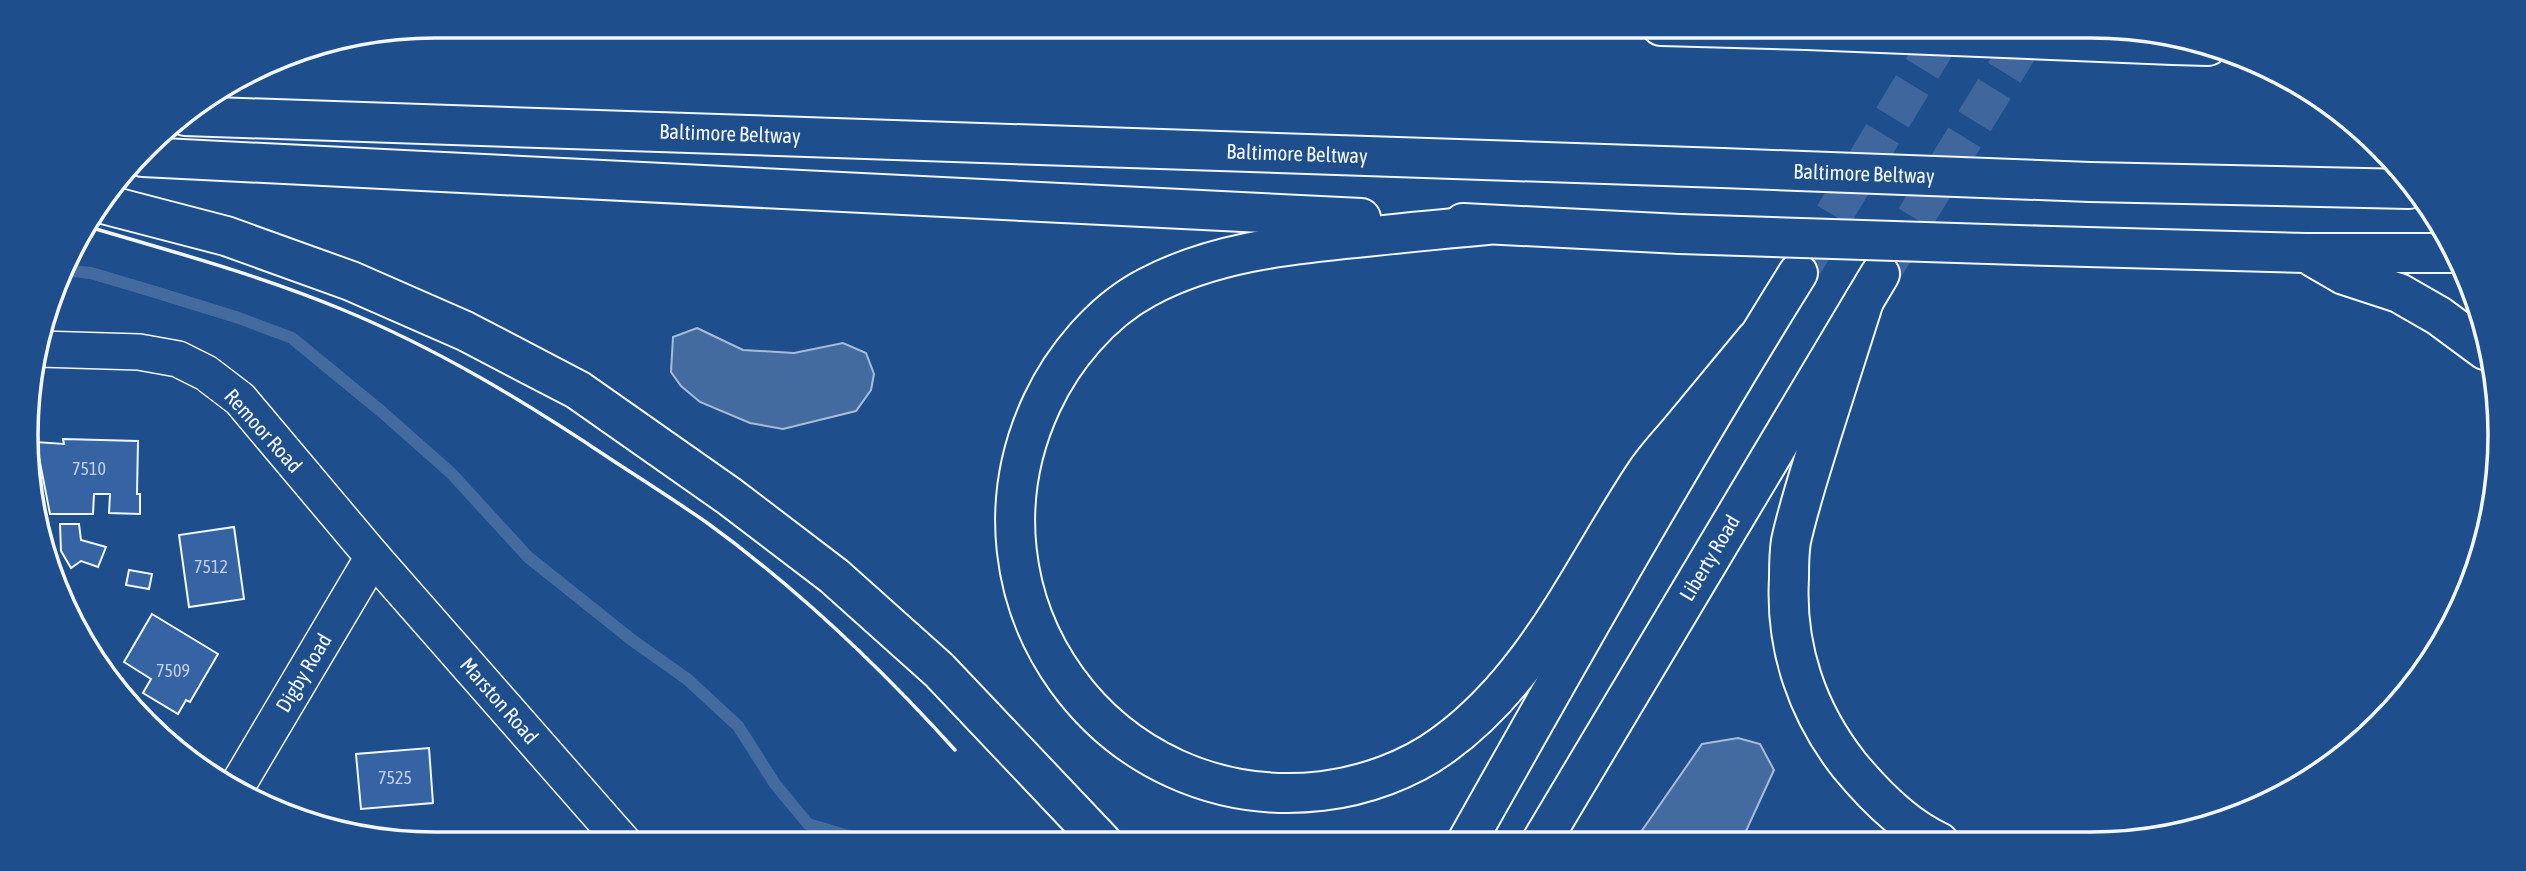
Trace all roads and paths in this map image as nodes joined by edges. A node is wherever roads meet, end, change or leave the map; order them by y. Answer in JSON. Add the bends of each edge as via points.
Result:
{"nodes":[{"id":1,"x":1998,"y":38,"type":"edge"},
{"id":2,"x":2160,"y":45,"type":"edge"},
{"id":3,"x":200,"y":116,"type":"edge"},
{"id":4,"x":153,"y":157,"type":"edge"},
{"id":5,"x":2401,"y":189,"type":"edge"},
{"id":6,"x":112,"y":206,"type":"edge"},
{"id":7,"x":1487,"y":225,"type":"junction"},
{"id":8,"x":2306,"y":253,"type":"junction"},
{"id":9,"x":2443,"y":253,"type":"edge"},
{"id":10,"x":1798,"y":273,"type":"tunnel mouth"},
{"id":11,"x":1756,"y":340,"type":"junction"},
{"id":12,"x":2477,"y":344,"type":"edge"},
{"id":13,"x":48,"y":349,"type":"edge"},
{"id":14,"x":373,"y":557,"type":"junction"},
{"id":15,"x":240,"y":781,"type":"edge"},
{"id":16,"x":614,"y":832,"type":"edge"},
{"id":17,"x":1094,"y":832,"type":"edge"},
{"id":18,"x":1472,"y":832,"type":"edge"},
{"id":19,"x":1547,"y":832,"type":"edge"},
{"id":20,"x":1923,"y":832,"type":"edge"}],
"edges":[{"from":1,"to":2,"type":"main road","bridge":true},
{"from":3,"to":5,"type":"main road","name":"Baltimore Beltway","bridge":true},
{"from":4,"to":7,"type":"main road"},
{"from":6,"to":17,"type":"main road","via":[[226,236],[351,281],[466,331],[578,390],[834,576],[939,670]]},
{"from":7,"to":8,"type":"main road","bridge":true},
{"from":7,"to":11,"type":"main road","via":[[1259,250],[1176,273],[1141,290],[1105,318],[1076,348],[1052,383],[1033,422],[1014,509],[1024,594],[1039,635],[1059,670],[1115,732],[1153,758],[1185,775],[1224,786],[1297,794],[1366,782],[1442,746],[1494,700],[1552,627],[1647,470]]},
{"from":8,"to":9,"type":"main road"},
{"from":8,"to":12,"type":"main road","via":[[2344,275],[2399,292]]},
{"from":10,"to":11,"type":"main road"},
{"from":11,"to":18,"type":"main road"},
{"from":13,"to":14,"type":"street","name":"Remoor Road","via":[[139,352],[178,359],[206,373],[240,399]]},
{"from":14,"to":15,"type":"street","name":"Digby Road"},
{"from":14,"to":16,"type":"street","name":"Marston Road"},
{"from":19,"to":20,"type":"main road","name":"Liberty Road","via":[[1872,288],[1790,544],[1791,642],[1819,720],[1841,754],[1866,786]]}]}
